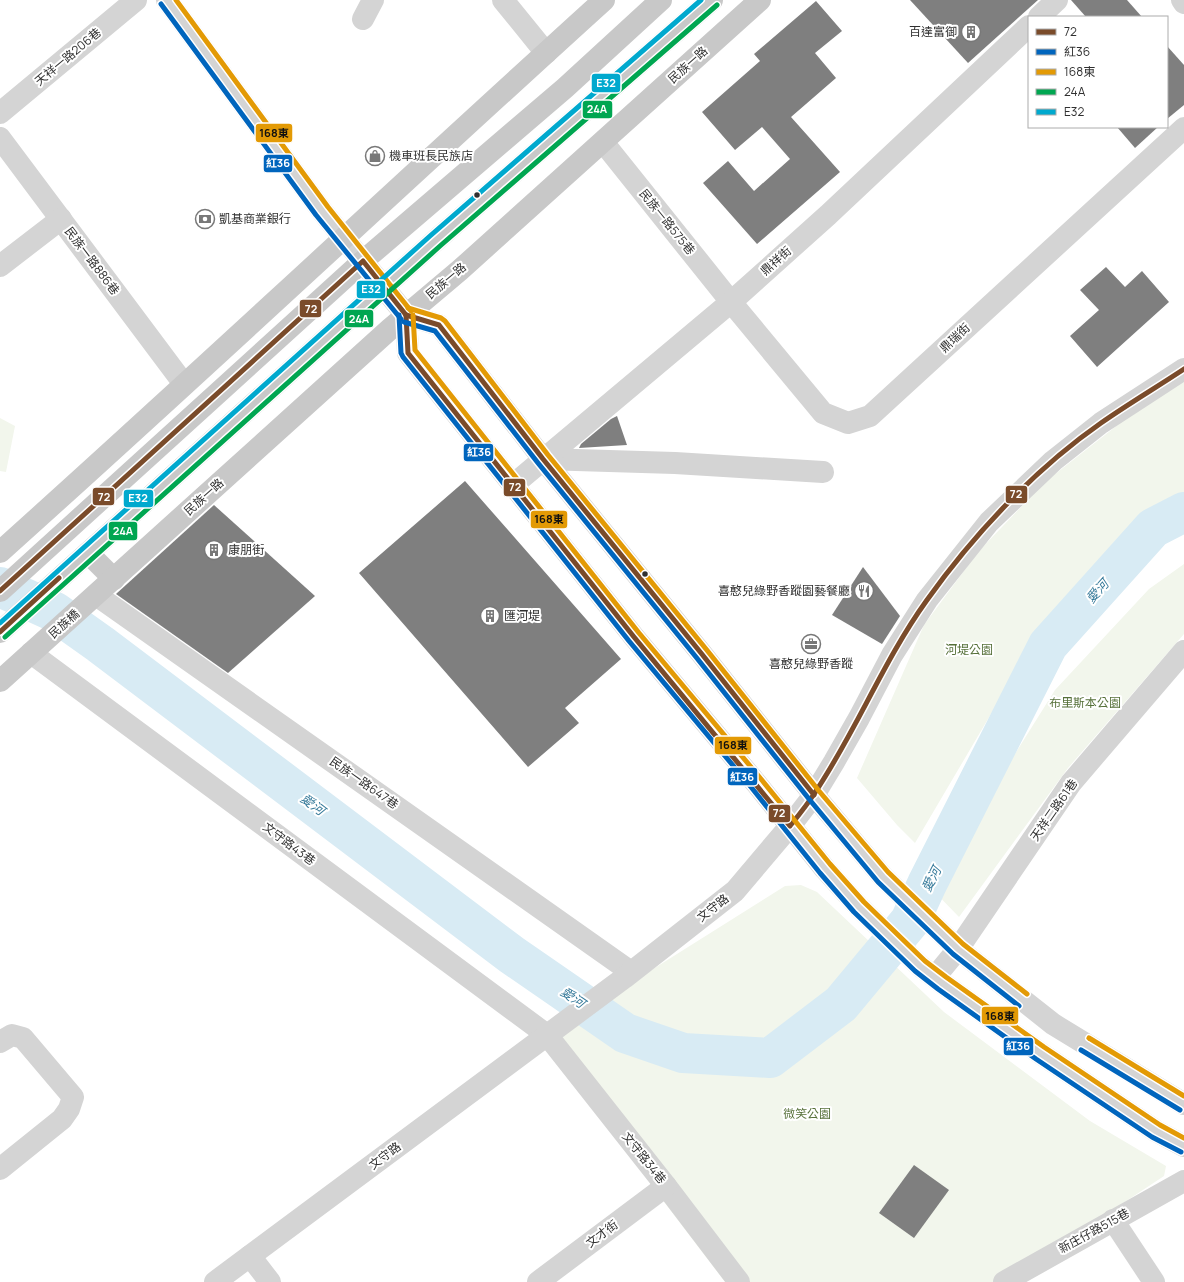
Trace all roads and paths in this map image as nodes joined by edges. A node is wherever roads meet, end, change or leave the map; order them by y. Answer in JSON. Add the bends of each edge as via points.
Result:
{"nodes":[{"id":1,"x":136,"y":0,"type":"edge"},
{"id":2,"x":167,"y":0,"type":"edge"},
{"id":3,"x":373,"y":0,"type":"edge"},
{"id":4,"x":503,"y":0,"type":"edge"},
{"id":5,"x":604,"y":0,"type":"edge"},
{"id":6,"x":661,"y":0,"type":"edge"},
{"id":7,"x":712,"y":0,"type":"edge"},
{"id":8,"x":760,"y":0,"type":"edge"},
{"id":9,"x":1057,"y":0,"type":"edge"},
{"id":10,"x":1182,"y":0,"type":"edge"},
{"id":11,"x":1184,"y":3,"type":"edge"},
{"id":12,"x":1040,"y":16,"type":"edge"},
{"id":13,"x":363,"y":19,"type":"dead end"},
{"id":14,"x":1028,"y":27,"type":"edge"},
{"id":15,"x":546,"y":53,"type":"junction"},
{"id":16,"x":0,"y":113,"type":"edge"},
{"id":17,"x":1184,"y":128,"type":"edge"},
{"id":18,"x":0,"y":138,"type":"edge"},
{"id":19,"x":603,"y":142,"type":"junction"},
{"id":20,"x":61,"y":219,"type":"junction"},
{"id":21,"x":344,"y":237,"type":"junction"},
{"id":22,"x":363,"y":261,"type":"junction"},
{"id":23,"x":0,"y":266,"type":"edge"},
{"id":24,"x":384,"y":287,"type":"junction"},
{"id":25,"x":730,"y":302,"type":"junction"},
{"id":26,"x":406,"y":315,"type":"junction"},
{"id":27,"x":1184,"y":369,"type":"edge"},
{"id":28,"x":184,"y":384,"type":"junction"},
{"id":29,"x":544,"y":459,"type":"junction"},
{"id":30,"x":823,"y":472,"type":"dead end"},
{"id":31,"x":513,"y":485,"type":"junction"},
{"id":32,"x":1,"y":550,"type":"edge"},
{"id":33,"x":88,"y":553,"type":"junction"},
{"id":34,"x":114,"y":579,"type":"junction"},
{"id":35,"x":0,"y":591,"type":"edge"},
{"id":36,"x":96,"y":595,"type":"junction"},
{"id":37,"x":1,"y":631,"type":"edge"},
{"id":38,"x":1184,"y":651,"type":"edge"},
{"id":39,"x":31,"y":653,"type":"junction"},
{"id":40,"x":0,"y":681,"type":"edge"},
{"id":41,"x":814,"y":795,"type":"junction"},
{"id":42,"x":790,"y":826,"type":"junction"},
{"id":43,"x":958,"y":949,"type":"junction"},
{"id":44,"x":927,"y":971,"type":"junction"},
{"id":45,"x":628,"y":975,"type":"junction"},
{"id":46,"x":551,"y":1032,"type":"junction"},
{"id":47,"x":0,"y":1042,"type":"edge"},
{"id":48,"x":1184,"y":1104,"type":"edge"},
{"id":49,"x":1184,"y":1146,"type":"edge"},
{"id":50,"x":0,"y":1169,"type":"edge"},
{"id":51,"x":1184,"y":1181,"type":"edge"},
{"id":52,"x":666,"y":1186,"type":"junction"},
{"id":53,"x":1113,"y":1220,"type":"junction"},
{"id":54,"x":250,"y":1256,"type":"junction"},
{"id":55,"x":215,"y":1282,"type":"edge"},
{"id":56,"x":270,"y":1282,"type":"edge"},
{"id":57,"x":538,"y":1282,"type":"edge"},
{"id":58,"x":739,"y":1282,"type":"edge"},
{"id":59,"x":1004,"y":1282,"type":"edge"},
{"id":60,"x":1154,"y":1282,"type":"edge"}],
"edges":[{"from":1,"to":16,"type":"street","name":"天祥一路206巷"},
{"from":2,"to":21,"type":"street"},
{"from":3,"to":13,"type":"street"},
{"from":4,"to":15,"type":"street"},
{"from":5,"to":15,"type":"main road"},
{"from":6,"to":22,"type":"main road","via":[[564,88]]},
{"from":7,"to":24,"type":"main road"},
{"from":8,"to":19,"type":"main road","name":"民族一路"},
{"from":9,"to":12,"type":"street"},
{"from":10,"to":11,"type":"street"},
{"from":14,"to":25,"type":"street","name":"鼎祥街","via":[[828,215]]},
{"from":15,"to":21,"type":"main road"},
{"from":17,"to":25,"type":"street","name":"鼎瑞街","via":[[870,416],[848,423],[823,413]]},
{"from":18,"to":20,"type":"street","name":"民族一路886巷"},
{"from":19,"to":25,"type":"street","name":"民族一路575巷"},
{"from":19,"to":26,"type":"main road","name":"民族一路"},
{"from":20,"to":23,"type":"street"},
{"from":20,"to":28,"type":"street","name":"民族一路886巷"},
{"from":21,"to":22,"type":"street"},
{"from":21,"to":28,"type":"main road"},
{"from":22,"to":24,"type":"street"},
{"from":22,"to":35,"type":"main road"},
{"from":24,"to":26,"type":"street"},
{"from":24,"to":33,"type":"main road"},
{"from":25,"to":29,"type":"street","name":"鼎祥街"},
{"from":26,"to":29,"type":"street","via":[[439,325]]},
{"from":26,"to":31,"type":"street","via":[[408,353]]},
{"from":26,"to":34,"type":"main road","name":"民族一路"},
{"from":27,"to":41,"type":"street","name":"文守路","via":[[1101,423],[1053,462],[989,522],[927,600],[892,655]]},
{"from":28,"to":32,"type":"main road"},
{"from":29,"to":30,"type":"street","via":[[675,463]]},
{"from":29,"to":31,"type":"street","name":"鼎祥街"},
{"from":29,"to":41,"type":"street"},
{"from":31,"to":42,"type":"street"},
{"from":33,"to":34,"type":"main road"},
{"from":33,"to":37,"type":"main road"},
{"from":34,"to":36,"type":"main road","name":"民族一路"},
{"from":36,"to":39,"type":"main road","name":"民族橋"},
{"from":36,"to":45,"type":"street","name":"民族一路647巷"},
{"from":38,"to":43,"type":"street","name":"天祥二路61巷","via":[[1071,783]]},
{"from":39,"to":40,"type":"main road"},
{"from":39,"to":46,"type":"street","name":"文守路43巷"},
{"from":41,"to":42,"type":"street","name":"文守路"},
{"from":41,"to":43,"type":"street","via":[[883,877]]},
{"from":42,"to":44,"type":"street","via":[[859,907]]},
{"from":42,"to":45,"type":"street","name":"文守路","via":[[735,891]]},
{"from":43,"to":44,"type":"street","name":"天祥二路61巷"},
{"from":43,"to":48,"type":"street","via":[[1053,1024]]},
{"from":44,"to":49,"type":"street","via":[[1046,1058],[1156,1131]]},
{"from":45,"to":46,"type":"street","name":"文守路"},
{"from":46,"to":52,"type":"street","name":"文守路34巷"},
{"from":46,"to":54,"type":"street","name":"文守路"},
{"from":47,"to":50,"type":"street","via":[[12,1035],[22,1038],[72,1097],[62,1119]]},
{"from":51,"to":53,"type":"street","name":"新庄仔路515巷"},
{"from":52,"to":57,"type":"street","name":"文才街"},
{"from":52,"to":58,"type":"street","name":"文守路34巷"},
{"from":53,"to":59,"type":"street","name":"新庄仔路515巷"},
{"from":53,"to":60,"type":"street"},
{"from":54,"to":55,"type":"street","name":"文守路"},
{"from":54,"to":56,"type":"street"}]}
